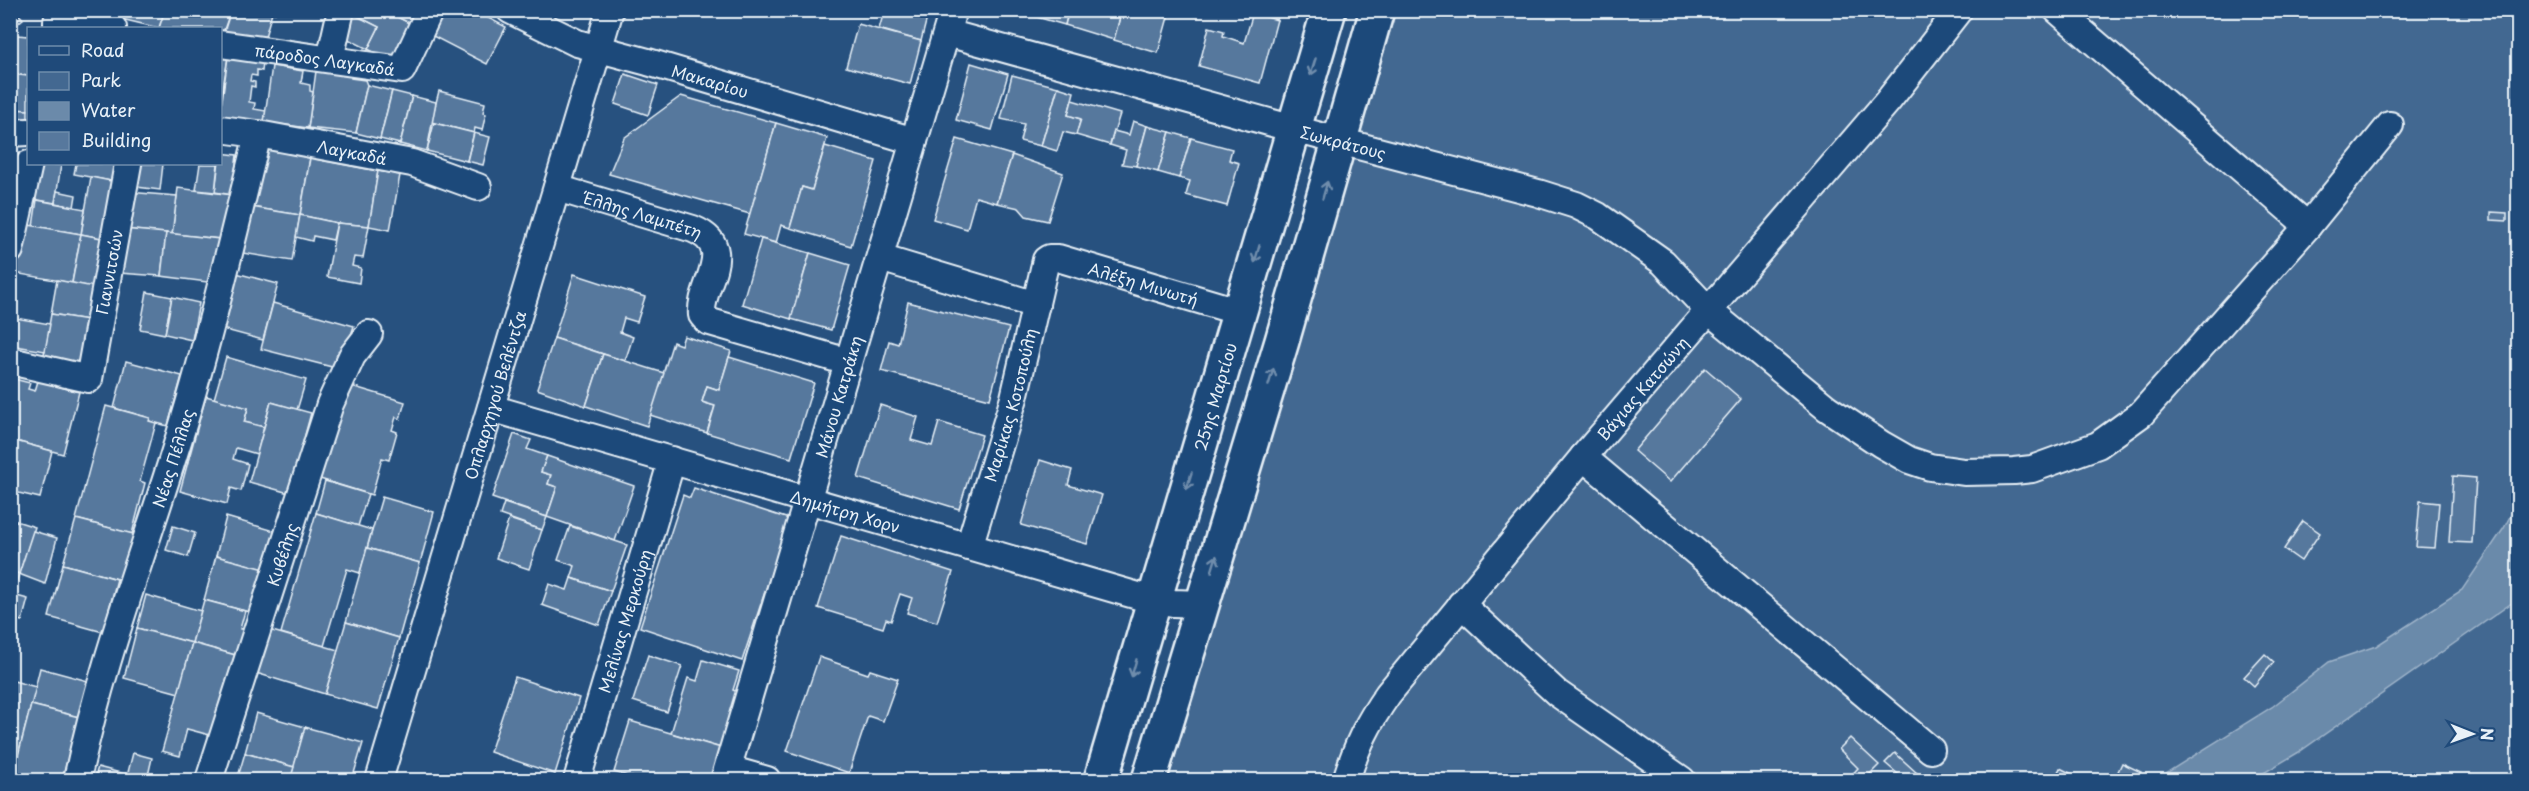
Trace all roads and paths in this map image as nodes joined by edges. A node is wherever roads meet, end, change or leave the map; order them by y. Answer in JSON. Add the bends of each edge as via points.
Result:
{"nodes":[{"id":1,"x":341,"y":10,"type":"edge"},
{"id":2,"x":430,"y":10,"type":"edge"},
{"id":3,"x":510,"y":10,"type":"edge"},
{"id":4,"x":610,"y":10,"type":"edge"},
{"id":5,"x":1329,"y":10,"type":"edge"},
{"id":6,"x":1377,"y":10,"type":"edge"},
{"id":7,"x":1959,"y":10,"type":"edge"},
{"id":8,"x":2057,"y":10,"type":"edge"},
{"id":9,"x":950,"y":22,"type":"edge"},
{"id":10,"x":57,"y":27,"type":"edge"},
{"id":11,"x":105,"y":27,"type":"edge"},
{"id":12,"x":222,"y":44,"type":"edge"},
{"id":13,"x":598,"y":49,"type":"junction"},
{"id":14,"x":330,"y":59,"type":"junction"},
{"id":15,"x":2390,"y":125,"type":"dead end"},
{"id":16,"x":222,"y":129,"type":"edge"},
{"id":17,"x":1294,"y":129,"type":"junction"},
{"id":18,"x":27,"y":132,"type":"edge"},
{"id":19,"x":10,"y":133,"type":"edge"},
{"id":20,"x":258,"y":134,"type":"junction"},
{"id":21,"x":914,"y":141,"type":"junction"},
{"id":22,"x":1340,"y":141,"type":"junction"},
{"id":23,"x":29,"y":165,"type":"edge"},
{"id":24,"x":128,"y":165,"type":"edge"},
{"id":25,"x":478,"y":187,"type":"dead end"},
{"id":26,"x":557,"y":188,"type":"junction"},
{"id":27,"x":2308,"y":226,"type":"junction"},
{"id":28,"x":10,"y":250,"type":"edge"},
{"id":29,"x":879,"y":258,"type":"junction"},
{"id":30,"x":1046,"y":260,"type":"joint"},
{"id":31,"x":1036,"y":305,"type":"junction"},
{"id":32,"x":1709,"y":311,"type":"junction"},
{"id":33,"x":1240,"y":312,"type":"junction"},
{"id":34,"x":369,"y":334,"type":"dead end"},
{"id":35,"x":10,"y":361,"type":"edge"},
{"id":36,"x":848,"y":362,"type":"junction"},
{"id":37,"x":491,"y":408,"type":"junction"},
{"id":38,"x":1583,"y":457,"type":"junction"},
{"id":39,"x":672,"y":460,"type":"junction"},
{"id":40,"x":806,"y":499,"type":"junction"},
{"id":41,"x":969,"y":547,"type":"junction"},
{"id":42,"x":1154,"y":600,"type":"junction"},
{"id":43,"x":1202,"y":604,"type":"junction"},
{"id":44,"x":1461,"y":604,"type":"junction"},
{"id":45,"x":1931,"y":750,"type":"dead end"},
{"id":46,"x":726,"y":775,"type":"edge"},
{"id":47,"x":76,"y":780,"type":"edge"},
{"id":48,"x":209,"y":780,"type":"edge"},
{"id":49,"x":379,"y":780,"type":"edge"},
{"id":50,"x":578,"y":780,"type":"edge"},
{"id":51,"x":767,"y":780,"type":"edge"},
{"id":52,"x":1101,"y":780,"type":"edge"},
{"id":53,"x":1149,"y":780,"type":"edge"},
{"id":54,"x":1346,"y":780,"type":"edge"},
{"id":55,"x":1682,"y":780,"type":"edge"}],
"edges":[{"from":1,"to":14,"type":"street"},
{"from":2,"to":14,"type":"street","name":"πάροδος Λαγκαδά","via":[[402,70]]},
{"from":3,"to":13,"type":"street","name":"Μακαρίου","via":[[569,40]]},
{"from":4,"to":13,"type":"street","name":"Οπλαρχηγού Βελέντζα"},
{"from":5,"to":17,"type":"street","name":"25ης Μαρτίου","one_way":true},
{"from":6,"to":22,"type":"street"},
{"from":7,"to":32,"type":"street","name":"Βάγιας Κατσώνη","via":[[1888,101]]},
{"from":8,"to":27,"type":"street"},
{"from":9,"to":17,"type":"street","name":"Σωκράτους"},
{"from":9,"to":21,"type":"street","name":"Μάνου Κατράκη"},
{"from":10,"to":11,"type":"street","via":[[57,21]]},
{"from":12,"to":14,"type":"street","name":"πάροδος Λαγκαδά"},
{"from":13,"to":21,"type":"street","name":"Μακαρίου"},
{"from":13,"to":26,"type":"street","name":"Οπλαρχηγού Βελέντζα"},
{"from":15,"to":27,"type":"street","name":"Σωκράτους"},
{"from":16,"to":20,"type":"street","name":"Λαγκαδά"},
{"from":17,"to":22,"type":"street","name":"Σωκράτους"},
{"from":17,"to":33,"type":"street","name":"25ης Μαρτίου","one_way":true},
{"from":18,"to":19,"type":"street"},
{"from":20,"to":25,"type":"street","name":"Λαγκαδά","via":[[412,163]]},
{"from":20,"to":47,"type":"street","name":"Νέας Πέλλας","via":[[196,379],[120,614]]},
{"from":21,"to":29,"type":"street","name":"Μάνου Κατράκη"},
{"from":22,"to":32,"type":"street","name":"Σωκράτους","via":[[1576,205],[1663,262]]},
{"from":43,"to":22,"type":"street","one_way":true},
{"from":23,"to":28,"type":"street"},
{"from":24,"to":35,"type":"street","name":"Γιαννιτσών","via":[[89,379]]},
{"from":26,"to":36,"type":"street","name":"Έλλης Λαμπέτη","via":[[693,229],[707,238],[716,256],[702,305],[706,321]]},
{"from":26,"to":37,"type":"street","name":"Οπλαρχηγού Βελέντζα"},
{"from":27,"to":32,"type":"street","name":"Σωκράτους","via":[[2142,414],[2098,445],[2032,469],[1964,472],[1921,466],[1851,426]]},
{"from":29,"to":31,"type":"street"},
{"from":29,"to":36,"type":"street","name":"Μάνου Κατράκη"},
{"from":30,"to":31,"type":"street","name":"Μαρίκας Κοτοπούλη"},
{"from":30,"to":33,"type":"street","name":"Αλέξη Μινωτή","via":[[1058,258]]},
{"from":31,"to":41,"type":"street","name":"Μαρίκας Κοτοπούλη","via":[[1014,398]]},
{"from":32,"to":38,"type":"street","name":"Βάγιας Κατσώνη"},
{"from":33,"to":42,"type":"street","name":"25ης Μαρτίου","one_way":true},
{"from":34,"to":48,"type":"street","name":"Κυβέλης","via":[[352,356],[330,404]]},
{"from":36,"to":40,"type":"street","name":"Μάνου Κατράκη"},
{"from":37,"to":39,"type":"street","name":"Δημήτρη Χορν"},
{"from":37,"to":49,"type":"street","name":"Οπλαρχηγού Βελέντζα"},
{"from":38,"to":44,"type":"street","name":"Βάγιας Κατσώνη"},
{"from":38,"to":45,"type":"street"},
{"from":39,"to":40,"type":"street","name":"Δημήτρη Χορν"},
{"from":39,"to":50,"type":"street","name":"Μελίνας Μερκούρη"},
{"from":40,"to":41,"type":"street","name":"Δημήτρη Χορν"},
{"from":40,"to":46,"type":"street","name":"Μάνου Κατράκη"},
{"from":41,"to":42,"type":"street","name":"Δημήτρη Χορν"},
{"from":42,"to":43,"type":"street","name":"Δημήτρη Χορν"},
{"from":42,"to":52,"type":"street","name":"25ης Μαρτίου","one_way":true},
{"from":43,"to":53,"type":"street"},
{"from":44,"to":54,"type":"street","name":"Βάγιας Κατσώνη","via":[[1370,719]]},
{"from":44,"to":55,"type":"street","via":[[1557,693]]},
{"from":46,"to":51,"type":"street"}]}
